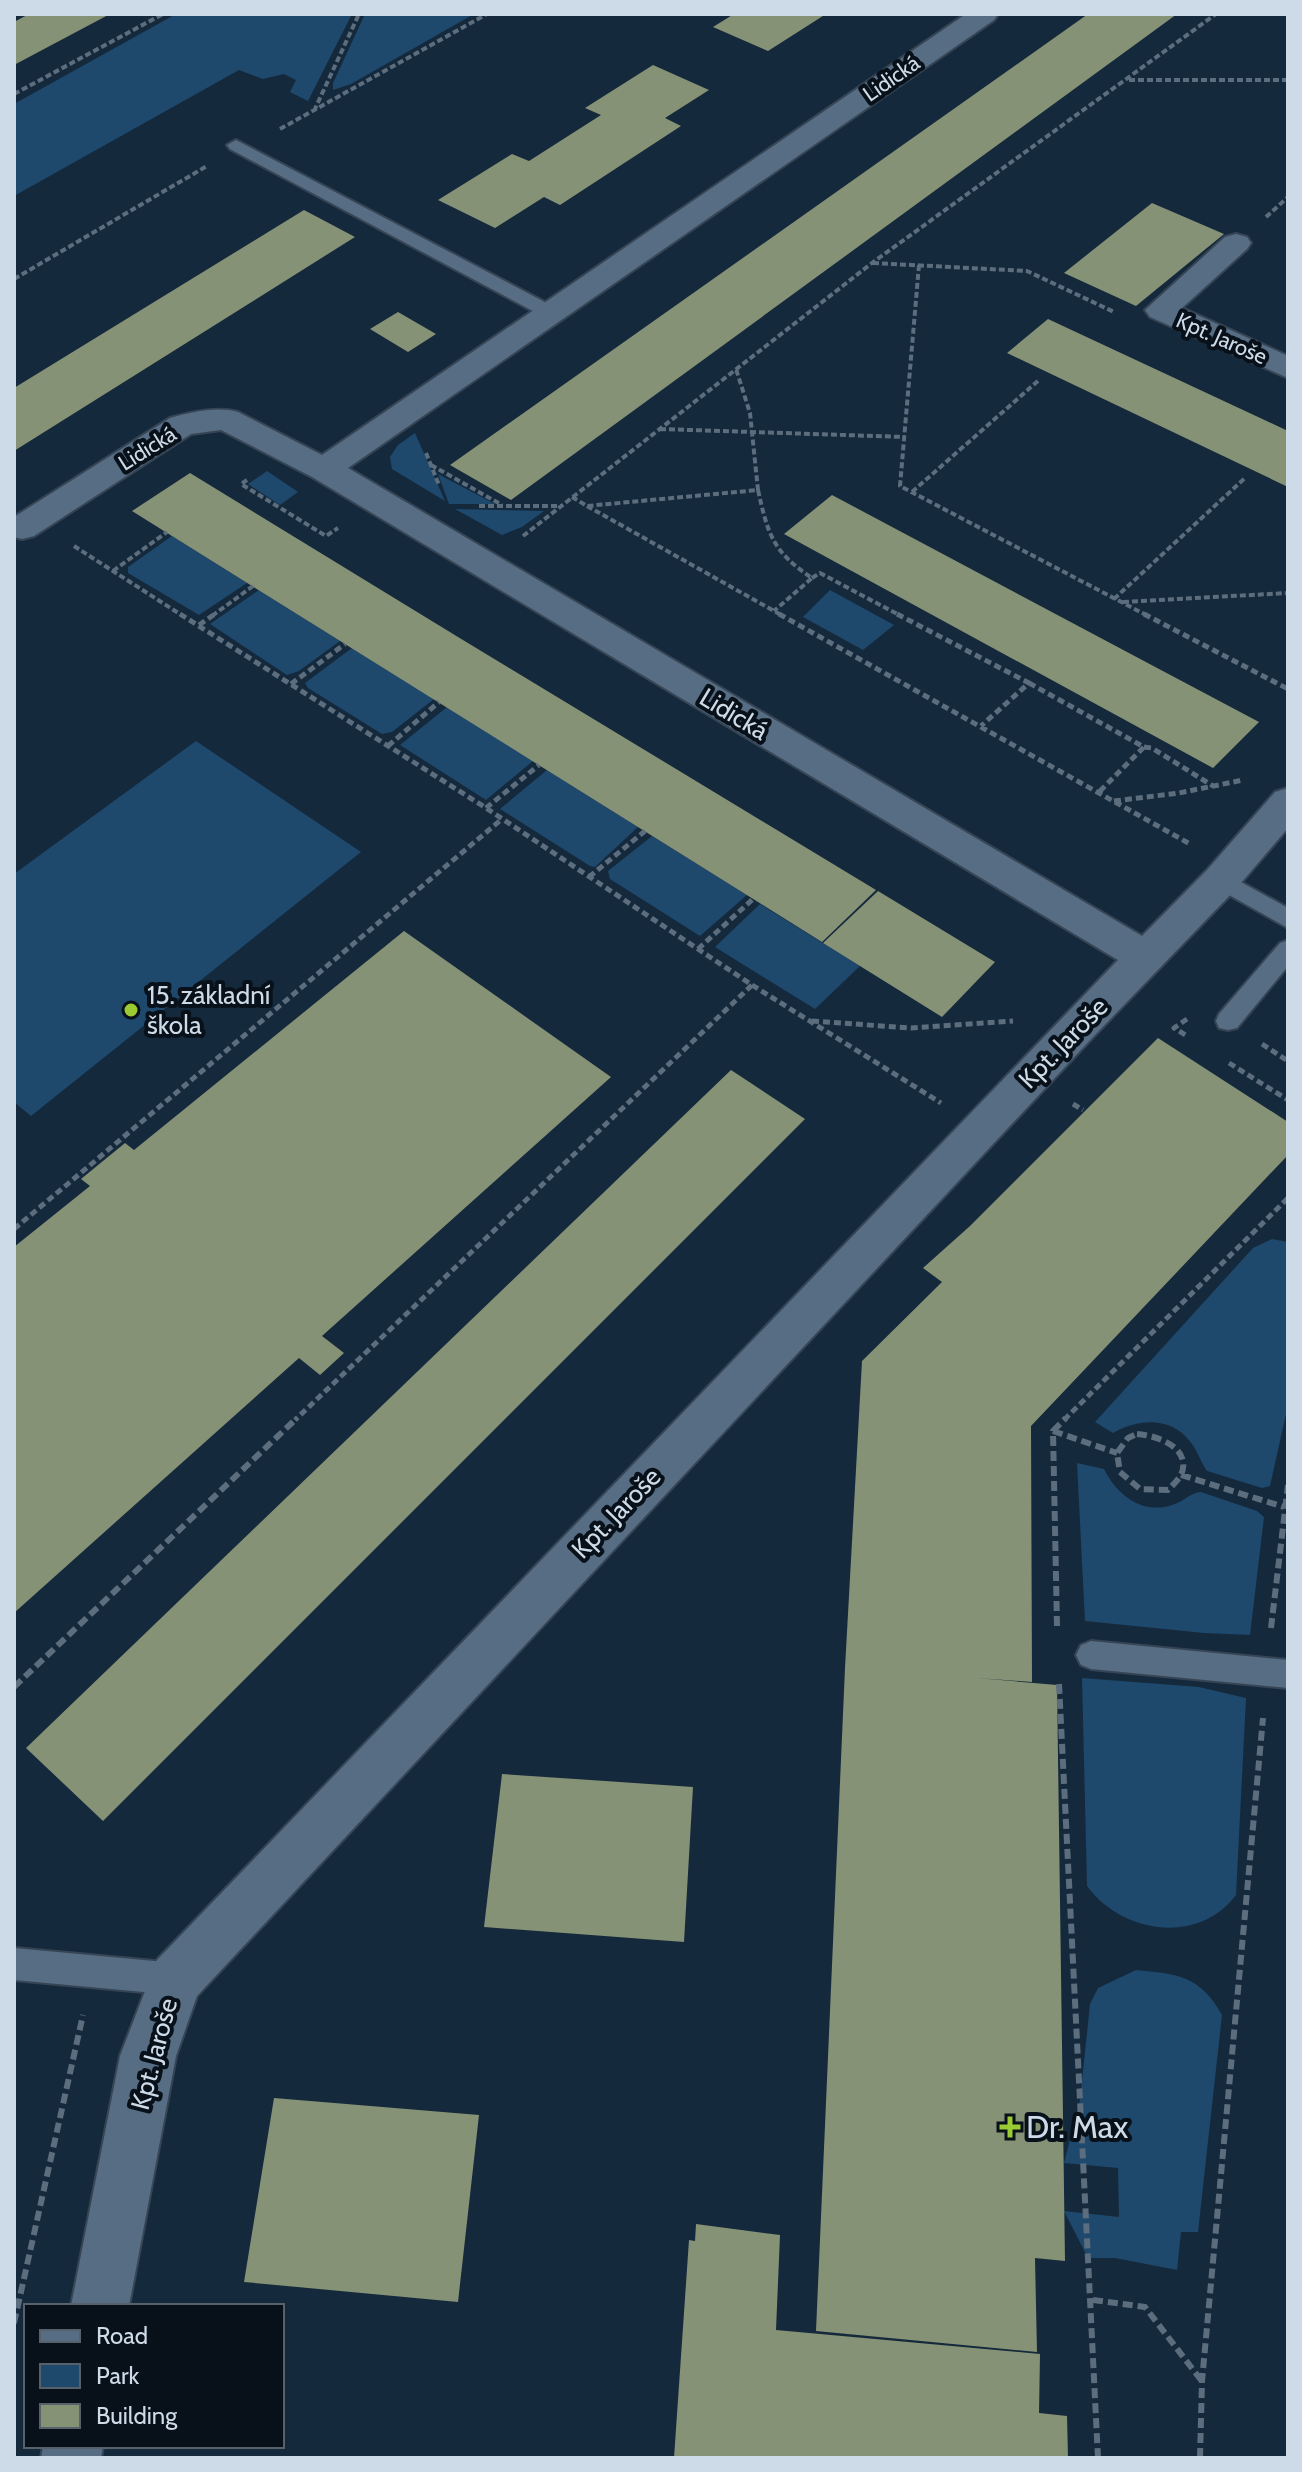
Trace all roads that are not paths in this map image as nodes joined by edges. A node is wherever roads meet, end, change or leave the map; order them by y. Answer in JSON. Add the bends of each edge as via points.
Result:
{"nodes":[{"id":1,"x":984,"y":14,"type":"edge"},
{"id":2,"x":236,"y":145,"type":"dead end"},
{"id":3,"x":1236,"y":243,"type":"dead end"},
{"id":4,"x":551,"y":313,"type":"junction"},
{"id":5,"x":1288,"y":368,"type":"edge"},
{"id":6,"x":324,"y":469,"type":"junction"},
{"id":7,"x":18,"y":530,"type":"edge"},
{"id":8,"x":1288,"y":802,"type":"edge"},
{"id":9,"x":1221,"y":880,"type":"junction"},
{"id":10,"x":1288,"y":919,"type":"edge"},
{"id":11,"x":1288,"y":949,"type":"edge"},
{"id":12,"x":1145,"y":957,"type":"junction"},
{"id":13,"x":1228,"y":1021,"type":"road end"},
{"id":14,"x":1091,"y":1655,"type":"dead end"},
{"id":15,"x":1278,"y":1673,"type":"edge"},
{"id":16,"x":14,"y":1964,"type":"edge"},
{"id":17,"x":176,"y":1979,"type":"junction"},
{"id":18,"x":100,"y":2304,"type":"edge"}],
"edges":[{"from":1,"to":4,"type":"street","name":"Lidická"},
{"from":2,"to":4,"type":"lane"},
{"from":3,"to":5,"type":"street","name":"Kpt. Jaroše","via":[[1161,310]]},
{"from":4,"to":6,"type":"street","name":"Lidická"},
{"from":6,"to":7,"type":"street","name":"Lidická","via":[[226,419],[182,425]]},
{"from":6,"to":12,"type":"street","name":"Lidická"},
{"from":8,"to":9,"type":"street","name":"Kpt. Jaroše"},
{"from":9,"to":10,"type":"lane"},
{"from":9,"to":12,"type":"street","name":"Kpt. Jaroše"},
{"from":11,"to":13,"type":"lane"},
{"from":12,"to":17,"type":"street","name":"Kpt. Jaroše"},
{"from":14,"to":15,"type":"lane"},
{"from":16,"to":17,"type":"lane"},
{"from":17,"to":18,"type":"street","name":"Kpt. Jaroše","via":[[148,2056]]}]}
